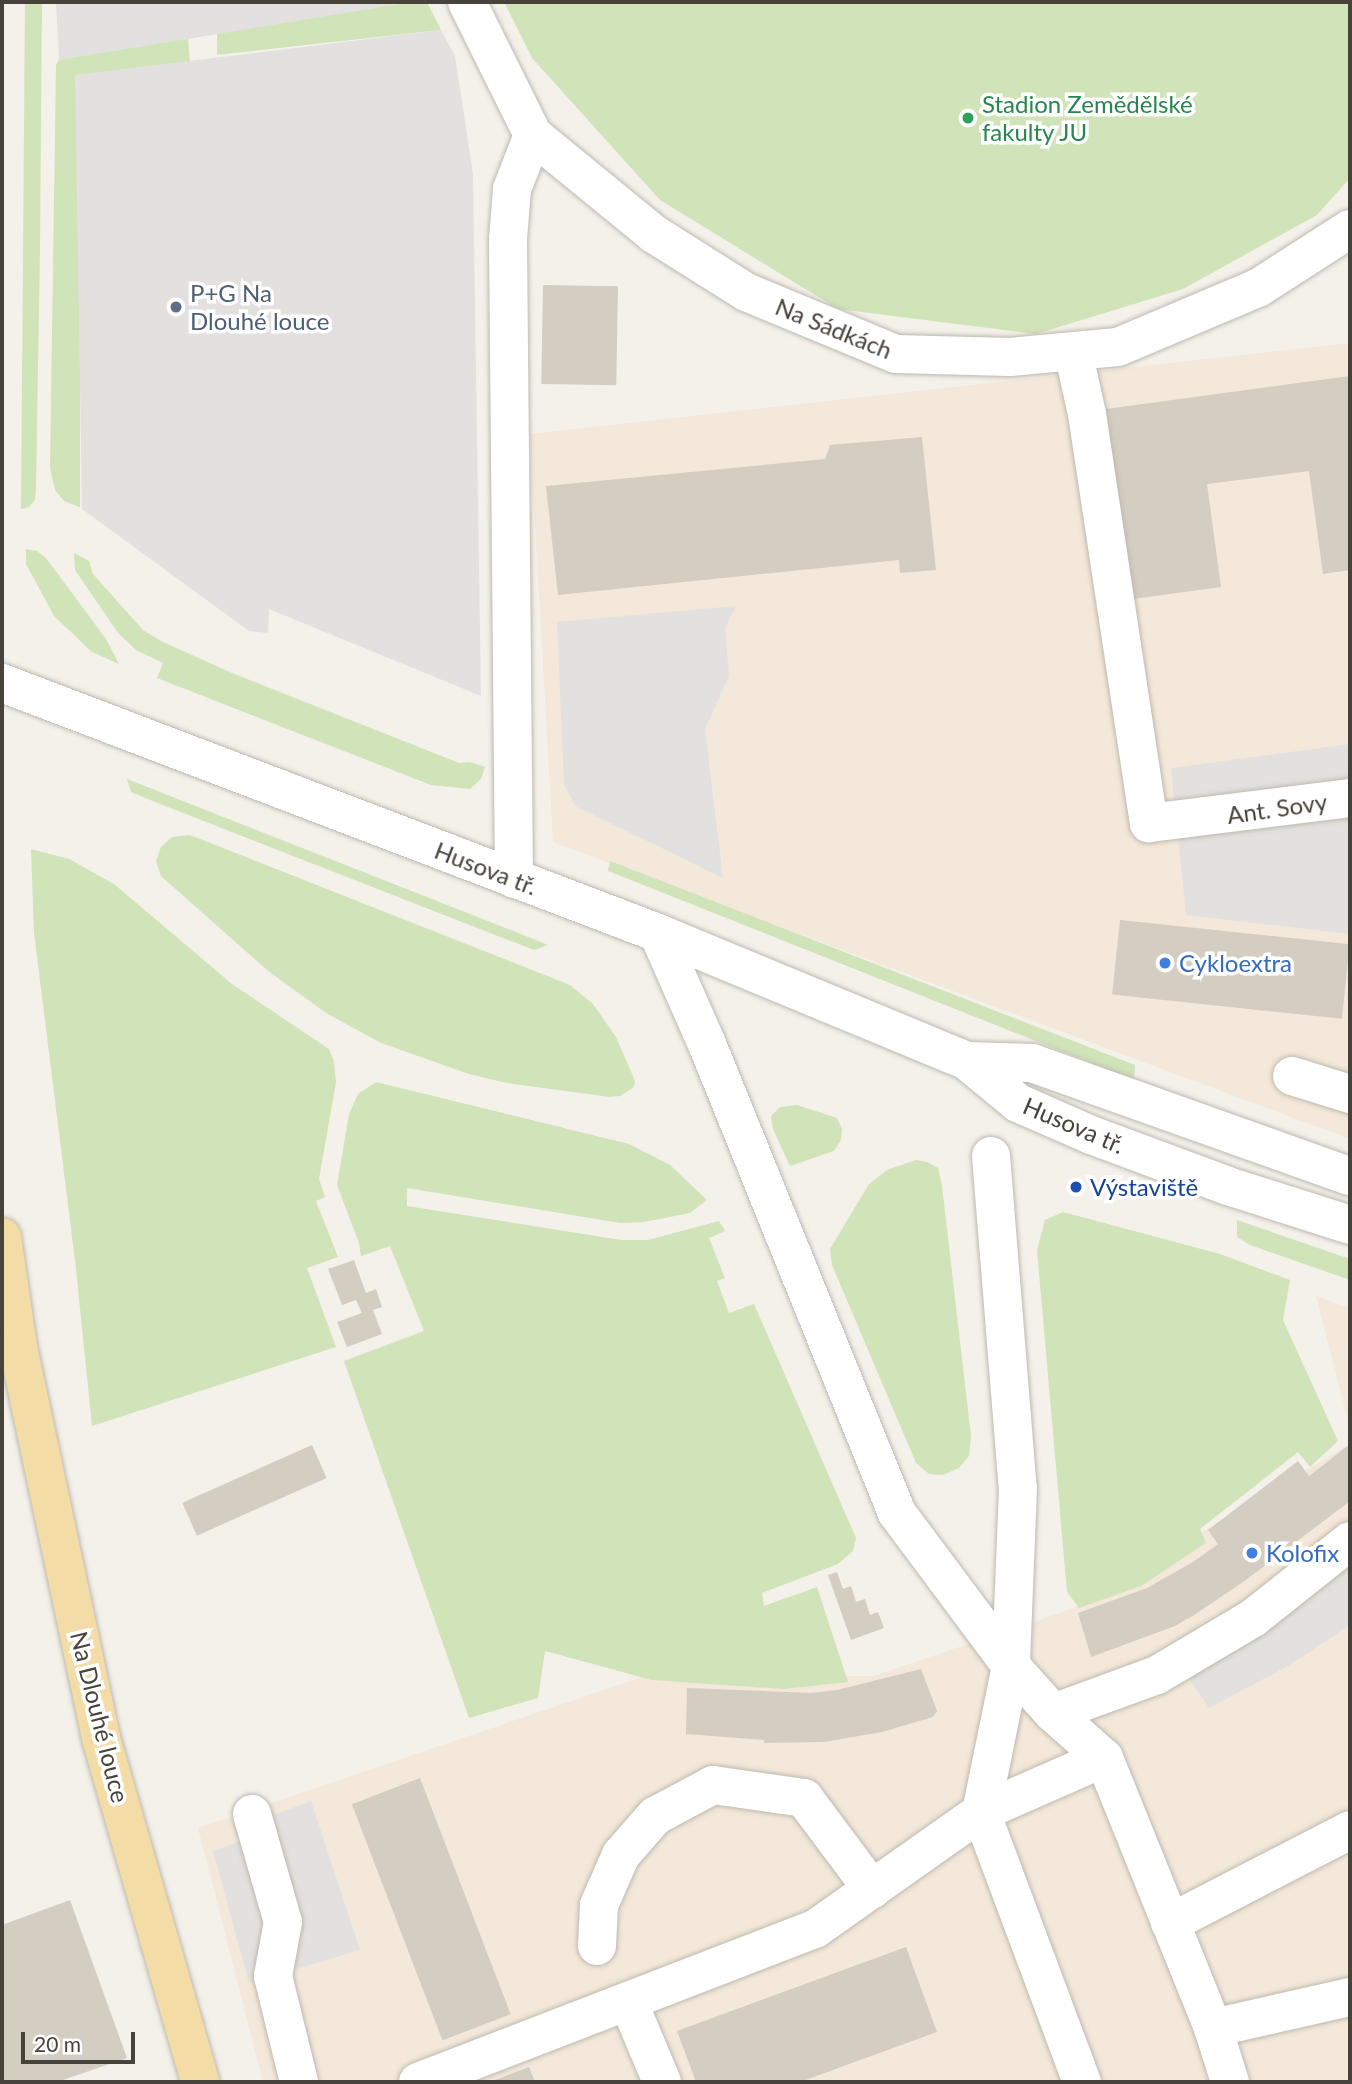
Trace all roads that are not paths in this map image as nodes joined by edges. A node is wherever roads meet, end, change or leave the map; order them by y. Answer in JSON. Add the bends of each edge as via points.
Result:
{"nodes":[{"id":1,"x":467,"y":2,"type":"edge"},
{"id":2,"x":533,"y":135,"type":"junction"},
{"id":3,"x":1350,"y":229,"type":"edge"},
{"id":4,"x":1073,"y":351,"type":"junction"},
{"id":5,"x":2,"y":683,"type":"edge"},
{"id":6,"x":1350,"y":798,"type":"edge"},
{"id":7,"x":514,"y":878,"type":"junction"},
{"id":8,"x":658,"y":933,"type":"junction"},
{"id":9,"x":967,"y":1061,"type":"junction"},
{"id":10,"x":1292,"y":1076,"type":"dead end"},
{"id":11,"x":1350,"y":1094,"type":"edge"},
{"id":12,"x":991,"y":1156,"type":"dead end"},
{"id":13,"x":1350,"y":1176,"type":"edge"},
{"id":14,"x":1350,"y":1226,"type":"edge"},
{"id":15,"x":2,"y":1237,"type":"edge"},
{"id":16,"x":1350,"y":1541,"type":"edge"},
{"id":17,"x":1011,"y":1666,"type":"junction"},
{"id":18,"x":1053,"y":1713,"type":"junction"},
{"id":19,"x":1104,"y":1758,"type":"junction"},
{"id":20,"x":981,"y":1812,"type":"junction"},
{"id":21,"x":252,"y":1814,"type":"dead end"},
{"id":22,"x":1350,"y":1830,"type":"edge"},
{"id":23,"x":872,"y":1889,"type":"junction"},
{"id":24,"x":1170,"y":1923,"type":"junction"},
{"id":25,"x":597,"y":1946,"type":"dead end"},
{"id":26,"x":1350,"y":1997,"type":"edge"},
{"id":27,"x":628,"y":2001,"type":"junction"},
{"id":28,"x":1213,"y":2028,"type":"junction"},
{"id":29,"x":200,"y":2082,"type":"edge"},
{"id":30,"x":299,"y":2082,"type":"edge"},
{"id":31,"x":418,"y":2082,"type":"edge"},
{"id":32,"x":662,"y":2082,"type":"edge"},
{"id":33,"x":1082,"y":2082,"type":"edge"},
{"id":34,"x":1230,"y":2082,"type":"edge"}],
"edges":[{"from":1,"to":2,"type":"street","name":"Na Sádkách"},
{"from":2,"to":4,"type":"street","name":"Na Sádkách","via":[[654,234],[746,292],[896,354],[1010,357]]},
{"from":2,"to":7,"type":"street","via":[[512,189],[508,239]]},
{"from":3,"to":4,"type":"street","name":"Na Sádkách","via":[[1258,289],[1118,347]]},
{"from":4,"to":6,"type":"street","name":"Ant. Sovy","via":[[1087,414],[1149,823]]},
{"from":5,"to":7,"type":"street","name":"Husova tř."},
{"from":7,"to":8,"type":"street","name":"Husova tř."},
{"from":8,"to":9,"type":"street","name":"Husova tř."},
{"from":8,"to":17,"type":"street","via":[[897,1513]]},
{"from":9,"to":13,"type":"street","name":"Husova tř.","via":[[1032,1063]]},
{"from":9,"to":14,"type":"street","name":"Husova tř.","via":[[1018,1103],[1091,1135]]},
{"from":10,"to":11,"type":"street"},
{"from":12,"to":17,"type":"street","via":[[1018,1488]]},
{"from":15,"to":29,"type":"main road","name":"Na Dlouhé louce","via":[[18,1347],[101,1738]]},
{"from":16,"to":18,"type":"street","via":[[1253,1618],[1157,1675]]},
{"from":17,"to":18,"type":"street"},
{"from":17,"to":20,"type":"street"},
{"from":18,"to":19,"type":"street"},
{"from":19,"to":20,"type":"street"},
{"from":19,"to":24,"type":"street"},
{"from":20,"to":23,"type":"street"},
{"from":20,"to":33,"type":"street"},
{"from":21,"to":30,"type":"street","via":[[283,1922],[272,1976]]},
{"from":22,"to":24,"type":"street"},
{"from":23,"to":25,"type":"street","via":[[804,1798],[713,1785],[655,1816],[621,1855],[599,1905]]},
{"from":23,"to":27,"type":"street","via":[[815,1929]]},
{"from":24,"to":28,"type":"street"},
{"from":26,"to":28,"type":"street"},
{"from":27,"to":31,"type":"street"},
{"from":27,"to":32,"type":"street"},
{"from":28,"to":34,"type":"street"}]}
